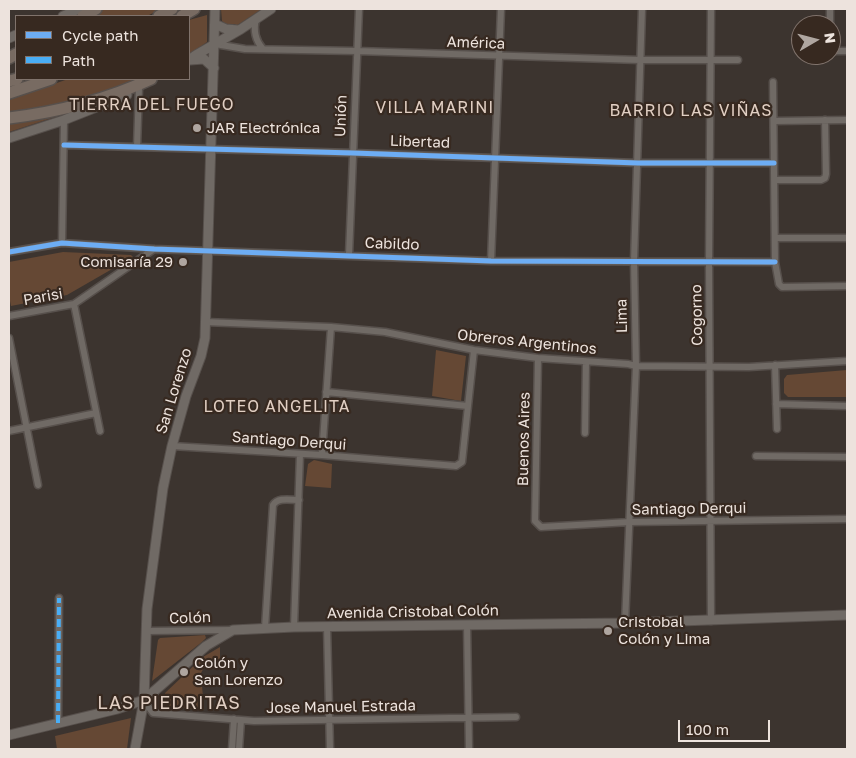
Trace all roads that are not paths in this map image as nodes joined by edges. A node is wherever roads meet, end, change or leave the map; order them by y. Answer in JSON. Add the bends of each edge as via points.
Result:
{"nodes":[{"id":1,"x":79,"y":9,"type":"edge"},
{"id":2,"x":96,"y":9,"type":"edge"},
{"id":3,"x":172,"y":9,"type":"edge"},
{"id":4,"x":215,"y":9,"type":"edge"},
{"id":5,"x":271,"y":9,"type":"edge"},
{"id":6,"x":360,"y":9,"type":"edge"},
{"id":7,"x":501,"y":9,"type":"edge"},
{"id":8,"x":642,"y":9,"type":"edge"},
{"id":9,"x":710,"y":9,"type":"edge"},
{"id":10,"x":65,"y":15,"type":"edge"},
{"id":11,"x":85,"y":15,"type":"edge"},
{"id":12,"x":161,"y":15,"type":"edge"},
{"id":13,"x":256,"y":19,"type":"junction"},
{"id":14,"x":215,"y":24,"type":"junction"},
{"id":15,"x":241,"y":29,"type":"junction"},
{"id":16,"x":215,"y":44,"type":"junction"},
{"id":17,"x":263,"y":49,"type":"junction"},
{"id":18,"x":356,"y":51,"type":"junction"},
{"id":19,"x":500,"y":56,"type":"junction"},
{"id":20,"x":190,"y":59,"type":"edge"},
{"id":21,"x":190,"y":60,"type":"edge"},
{"id":22,"x":640,"y":60,"type":"junction"},
{"id":23,"x":710,"y":60,"type":"junction"},
{"id":24,"x":738,"y":60,"type":"dead end"},
{"id":25,"x":214,"y":68,"type":"junction"},
{"id":26,"x":48,"y":80,"type":"edge"},
{"id":27,"x":149,"y":80,"type":"edge"},
{"id":28,"x":154,"y":80,"type":"edge"},
{"id":29,"x":773,"y":82,"type":"dead end"},
{"id":30,"x":139,"y":88,"type":"junction"},
{"id":31,"x":9,"y":93,"type":"edge"},
{"id":32,"x":9,"y":118,"type":"edge"},
{"id":33,"x":64,"y":120,"type":"junction"},
{"id":34,"x":825,"y":120,"type":"junction"},
{"id":35,"x":847,"y":120,"type":"edge"},
{"id":36,"x":774,"y":121,"type":"junction"},
{"id":37,"x":9,"y":138,"type":"edge"},
{"id":38,"x":64,"y":145,"type":"junction"},
{"id":39,"x":137,"y":147,"type":"junction"},
{"id":40,"x":211,"y":150,"type":"junction"},
{"id":41,"x":352,"y":153,"type":"junction"},
{"id":42,"x":495,"y":158,"type":"junction"},
{"id":43,"x":638,"y":163,"type":"junction"},
{"id":44,"x":774,"y":163,"type":"junction"},
{"id":45,"x":709,"y":164,"type":"junction"},
{"id":46,"x":774,"y":180,"type":"junction"},
{"id":47,"x":775,"y":238,"type":"junction"},
{"id":48,"x":847,"y":238,"type":"edge"},
{"id":49,"x":62,"y":243,"type":"junction"},
{"id":50,"x":154,"y":249,"type":"junction"},
{"id":51,"x":208,"y":250,"type":"junction"},
{"id":52,"x":9,"y":252,"type":"edge"},
{"id":53,"x":349,"y":255,"type":"junction"},
{"id":54,"x":491,"y":261,"type":"junction"},
{"id":55,"x":634,"y":261,"type":"junction"},
{"id":56,"x":709,"y":262,"type":"junction"},
{"id":57,"x":775,"y":262,"type":"junction"},
{"id":58,"x":847,"y":286,"type":"edge"},
{"id":59,"x":74,"y":304,"type":"junction"},
{"id":60,"x":9,"y":316,"type":"edge"},
{"id":61,"x":205,"y":322,"type":"junction"},
{"id":62,"x":331,"y":327,"type":"junction"},
{"id":63,"x":9,"y":338,"type":"edge"},
{"id":64,"x":474,"y":350,"type":"junction"},
{"id":65,"x":11,"y":357,"type":"edge"},
{"id":66,"x":538,"y":358,"type":"junction"},
{"id":67,"x":847,"y":361,"type":"edge"},
{"id":68,"x":586,"y":362,"type":"junction"},
{"id":69,"x":775,"y":365,"type":"junction"},
{"id":70,"x":636,"y":366,"type":"junction"},
{"id":71,"x":711,"y":367,"type":"junction"},
{"id":72,"x":326,"y":392,"type":"junction"},
{"id":73,"x":776,"y":404,"type":"junction"},
{"id":74,"x":468,"y":406,"type":"junction"},
{"id":75,"x":847,"y":406,"type":"edge"},
{"id":76,"x":96,"y":413,"type":"junction"},
{"id":77,"x":26,"y":427,"type":"junction"},
{"id":78,"x":777,"y":429,"type":"dead end"},
{"id":79,"x":100,"y":430,"type":"dead end"},
{"id":80,"x":9,"y":431,"type":"edge"},
{"id":81,"x":585,"y":432,"type":"dead end"},
{"id":82,"x":172,"y":446,"type":"junction"},
{"id":83,"x":300,"y":454,"type":"junction"},
{"id":84,"x":322,"y":455,"type":"junction"},
{"id":85,"x":756,"y":456,"type":"dead end"},
{"id":86,"x":847,"y":457,"type":"edge"},
{"id":87,"x":38,"y":485,"type":"dead end"},
{"id":88,"x":299,"y":500,"type":"junction"},
{"id":89,"x":847,"y":519,"type":"edge"},
{"id":90,"x":535,"y":521,"type":"joint"},
{"id":91,"x":630,"y":522,"type":"junction"},
{"id":92,"x":711,"y":522,"type":"junction"},
{"id":93,"x":59,"y":598,"type":"dead end"},
{"id":94,"x":847,"y":615,"type":"edge"},
{"id":95,"x":711,"y":621,"type":"junction"},
{"id":96,"x":625,"y":623,"type":"junction"},
{"id":97,"x":467,"y":625,"type":"junction"},
{"id":98,"x":327,"y":627,"type":"junction"},
{"id":99,"x":266,"y":628,"type":"junction"},
{"id":100,"x":294,"y":628,"type":"junction"},
{"id":101,"x":233,"y":630,"type":"junction"},
{"id":102,"x":147,"y":631,"type":"junction"},
{"id":103,"x":144,"y":700,"type":"junction"},
{"id":104,"x":516,"y":717,"type":"dead end"},
{"id":105,"x":468,"y":718,"type":"junction"},
{"id":106,"x":237,"y":719,"type":"junction"},
{"id":107,"x":329,"y":719,"type":"junction"},
{"id":108,"x":58,"y":723,"type":"junction"},
{"id":109,"x":9,"y":735,"type":"edge"},
{"id":110,"x":136,"y":749,"type":"edge"},
{"id":111,"x":232,"y":749,"type":"edge"},
{"id":112,"x":239,"y":749,"type":"edge"},
{"id":113,"x":330,"y":749,"type":"edge"},
{"id":114,"x":469,"y":749,"type":"edge"}],
"edges":[{"from":1,"to":10,"type":"main road"},
{"from":2,"to":11,"type":"highway"},
{"from":3,"to":12,"type":"highway"},
{"from":4,"to":14,"type":"main road","name":"San Lorenzo"},
{"from":5,"to":13,"type":"main road"},
{"from":6,"to":18,"type":"street","name":"Unión"},
{"from":7,"to":19,"type":"street"},
{"from":8,"to":22,"type":"street","name":"Lima"},
{"from":9,"to":23,"type":"street","name":"Cogorno"},
{"from":13,"to":15,"type":"main road"},
{"from":13,"to":17,"type":"street","via":[[256,39]]},
{"from":14,"to":15,"type":"main road","via":[[229,30]]},
{"from":14,"to":16,"type":"main road","name":"San Lorenzo"},
{"from":15,"to":16,"type":"main road"},
{"from":16,"to":17,"type":"street","name":"América"},
{"from":16,"to":20,"type":"main road"},
{"from":16,"to":25,"type":"main road","name":"San Lorenzo"},
{"from":17,"to":18,"type":"street","name":"América"},
{"from":18,"to":19,"type":"street","name":"América"},
{"from":18,"to":41,"type":"street","name":"Unión"},
{"from":19,"to":22,"type":"street","name":"América"},
{"from":19,"to":42,"type":"street"},
{"from":21,"to":25,"type":"main road","via":[[204,59]]},
{"from":22,"to":23,"type":"street","name":"América"},
{"from":22,"to":43,"type":"street","name":"Lima"},
{"from":23,"to":24,"type":"street","name":"América"},
{"from":23,"to":45,"type":"street","name":"Cogorno"},
{"from":25,"to":40,"type":"main road","name":"San Lorenzo"},
{"from":26,"to":31,"type":"highway"},
{"from":27,"to":32,"type":"highway","via":[[53,112]]},
{"from":28,"to":30,"type":"main road"},
{"from":29,"to":36,"type":"street"},
{"from":30,"to":33,"type":"main road"},
{"from":30,"to":39,"type":"street"},
{"from":33,"to":37,"type":"main road"},
{"from":33,"to":38,"type":"street"},
{"from":34,"to":35,"type":"street"},
{"from":34,"to":36,"type":"street"},
{"from":34,"to":46,"type":"street","via":[[824,178]]},
{"from":36,"to":44,"type":"street"},
{"from":38,"to":39,"type":"street","name":"Libertad"},
{"from":38,"to":49,"type":"street"},
{"from":39,"to":40,"type":"street","name":"Libertad"},
{"from":40,"to":41,"type":"street","name":"Libertad"},
{"from":40,"to":51,"type":"main road","name":"San Lorenzo"},
{"from":41,"to":42,"type":"street","name":"Libertad"},
{"from":41,"to":53,"type":"street","name":"Unión"},
{"from":42,"to":43,"type":"street","name":"Libertad"},
{"from":42,"to":54,"type":"street"},
{"from":43,"to":45,"type":"street","name":"Libertad"},
{"from":43,"to":55,"type":"street","name":"Lima"},
{"from":44,"to":45,"type":"street","name":"Libertad"},
{"from":44,"to":46,"type":"street"},
{"from":45,"to":56,"type":"street","name":"Cogorno"},
{"from":46,"to":47,"type":"street"},
{"from":47,"to":48,"type":"street"},
{"from":47,"to":57,"type":"street"},
{"from":49,"to":50,"type":"street","name":"Cabildo"},
{"from":49,"to":52,"type":"street","name":"Cabildo"},
{"from":50,"to":51,"type":"street","name":"Cabildo"},
{"from":50,"to":59,"type":"street","name":"Parisi"},
{"from":51,"to":53,"type":"street","name":"Cabildo"},
{"from":51,"to":61,"type":"main road","name":"San Lorenzo"},
{"from":53,"to":54,"type":"street","name":"Cabildo"},
{"from":54,"to":55,"type":"street","name":"Cabildo"},
{"from":55,"to":56,"type":"street","name":"Cabildo"},
{"from":55,"to":70,"type":"street","name":"Lima"},
{"from":56,"to":57,"type":"street","name":"Cabildo"},
{"from":56,"to":71,"type":"street","name":"Cogorno"},
{"from":57,"to":58,"type":"street","via":[[782,287]]},
{"from":59,"to":60,"type":"street","name":"Parisi"},
{"from":59,"to":76,"type":"street"},
{"from":61,"to":62,"type":"street","name":"Obreros Argentinos"},
{"from":61,"to":82,"type":"main road","name":"San Lorenzo","via":[[201,356]]},
{"from":62,"to":64,"type":"street","name":"Obreros Argentinos","via":[[385,332]]},
{"from":62,"to":72,"type":"street"},
{"from":63,"to":65,"type":"street"},
{"from":64,"to":66,"type":"street","name":"Obreros Argentinos"},
{"from":64,"to":74,"type":"street"},
{"from":65,"to":77,"type":"street"},
{"from":66,"to":68,"type":"street","name":"Obreros Argentinos"},
{"from":66,"to":90,"type":"street","name":"Buenos Aires"},
{"from":67,"to":69,"type":"street","name":"Obreros Argentinos"},
{"from":68,"to":70,"type":"street","name":"Obreros Argentinos"},
{"from":68,"to":81,"type":"street"},
{"from":69,"to":71,"type":"street","name":"Obreros Argentinos"},
{"from":69,"to":73,"type":"street"},
{"from":70,"to":71,"type":"street","name":"Obreros Argentinos"},
{"from":70,"to":91,"type":"street","name":"Lima"},
{"from":71,"to":92,"type":"street","name":"Cogorno"},
{"from":72,"to":74,"type":"street"},
{"from":72,"to":84,"type":"street"},
{"from":73,"to":75,"type":"street"},
{"from":73,"to":78,"type":"street"},
{"from":74,"to":84,"type":"street","name":"Santiago Derqui","via":[[462,462],[456,466]]},
{"from":76,"to":77,"type":"street"},
{"from":76,"to":79,"type":"street"},
{"from":77,"to":80,"type":"street"},
{"from":77,"to":87,"type":"street"},
{"from":82,"to":83,"type":"street","name":"Santiago Derqui"},
{"from":82,"to":102,"type":"main road","name":"San Lorenzo","via":[[152,564]]},
{"from":83,"to":84,"type":"street","name":"Santiago Derqui"},
{"from":83,"to":88,"type":"street"},
{"from":85,"to":86,"type":"street"},
{"from":88,"to":99,"type":"street","via":[[279,500],[272,506]]},
{"from":88,"to":100,"type":"street"},
{"from":89,"to":92,"type":"street","name":"Santiago Derqui"},
{"from":90,"to":91,"type":"street","name":"Santiago Derqui","via":[[541,527]]},
{"from":91,"to":92,"type":"street","name":"Santiago Derqui"},
{"from":91,"to":96,"type":"street","name":"Lima"},
{"from":92,"to":95,"type":"street","name":"Cogorno"},
{"from":93,"to":108,"type":"street"},
{"from":94,"to":95,"type":"main road","name":"Avenida Cristobal Colón"},
{"from":95,"to":96,"type":"main road","name":"Avenida Cristobal Colón"},
{"from":96,"to":97,"type":"main road","name":"Avenida Cristobal Colón"},
{"from":97,"to":98,"type":"main road","name":"Avenida Cristobal Colón"},
{"from":97,"to":105,"type":"street"},
{"from":98,"to":100,"type":"main road","name":"Avenida Cristobal Colón"},
{"from":98,"to":107,"type":"street"},
{"from":99,"to":100,"type":"main road","name":"Avenida Cristobal Colón"},
{"from":99,"to":101,"type":"main road","name":"Avenida Cristobal Colón"},
{"from":101,"to":102,"type":"street","name":"Colón"},
{"from":101,"to":103,"type":"main road","name":"Avenida Cristobal Colón","via":[[206,646]]},
{"from":102,"to":103,"type":"main road","name":"San Lorenzo"},
{"from":103,"to":106,"type":"street","name":"Jose Manuel Estrada","via":[[154,713]]},
{"from":103,"to":108,"type":"main road","name":"Avenida Cristobal Colón"},
{"from":103,"to":110,"type":"main road","name":"San Lorenzo"},
{"from":104,"to":105,"type":"street","name":"Jose Manuel Estrada"},
{"from":105,"to":107,"type":"street","name":"Jose Manuel Estrada"},
{"from":105,"to":114,"type":"street"},
{"from":106,"to":107,"type":"street","name":"Jose Manuel Estrada"},
{"from":106,"to":111,"type":"street"},
{"from":106,"to":112,"type":"street"},
{"from":107,"to":113,"type":"street"},
{"from":108,"to":109,"type":"main road","name":"Avenida Cristobal Colón"}]}
